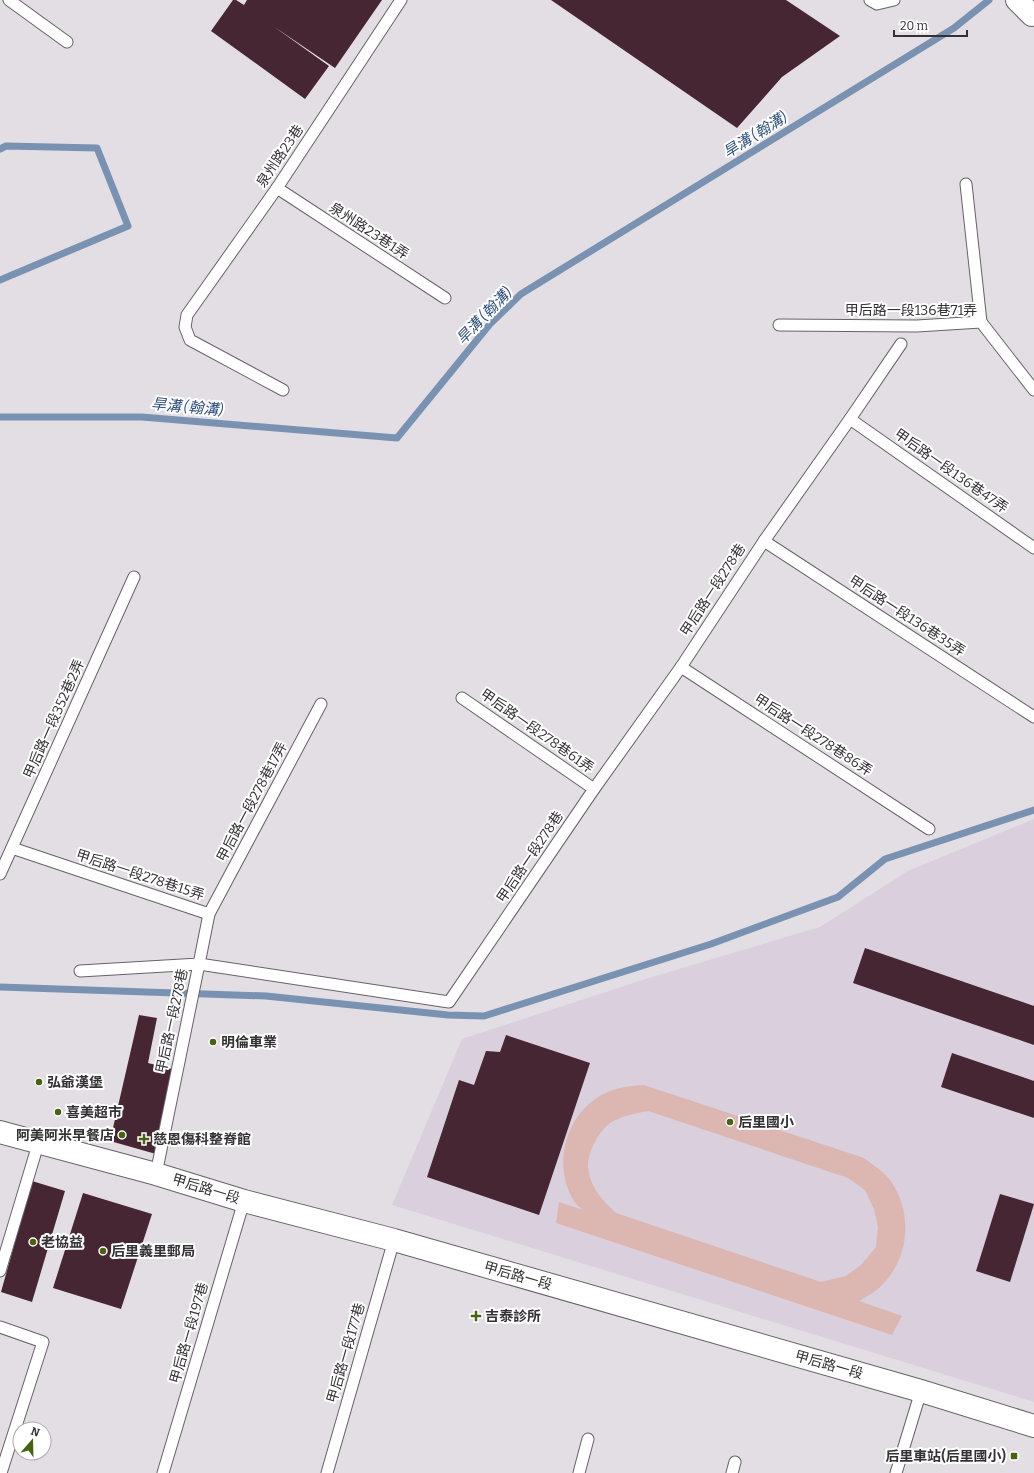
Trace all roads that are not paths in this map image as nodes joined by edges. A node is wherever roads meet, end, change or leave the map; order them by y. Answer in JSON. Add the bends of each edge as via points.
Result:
{"nodes":[{"id":1,"x":9,"y":0,"type":"edge"},
{"id":2,"x":401,"y":0,"type":"edge"},
{"id":3,"x":870,"y":0,"type":"edge"},
{"id":4,"x":894,"y":0,"type":"edge"},
{"id":5,"x":67,"y":42,"type":"dead end"},
{"id":6,"x":966,"y":184,"type":"dead end"},
{"id":7,"x":277,"y":188,"type":"junction"},
{"id":8,"x":445,"y":298,"type":"dead end"},
{"id":9,"x":982,"y":322,"type":"junction"},
{"id":10,"x":779,"y":325,"type":"dead end"},
{"id":11,"x":901,"y":344,"type":"dead end"},
{"id":12,"x":283,"y":390,"type":"dead end"},
{"id":13,"x":1034,"y":390,"type":"edge"},
{"id":14,"x":850,"y":419,"type":"junction"},
{"id":15,"x":764,"y":541,"type":"junction"},
{"id":16,"x":1034,"y":548,"type":"edge"},
{"id":17,"x":134,"y":577,"type":"dead end"},
{"id":18,"x":681,"y":667,"type":"junction"},
{"id":19,"x":462,"y":698,"type":"dead end"},
{"id":20,"x":320,"y":704,"type":"dead end"},
{"id":21,"x":1034,"y":717,"type":"edge"},
{"id":22,"x":594,"y":789,"type":"junction"},
{"id":23,"x":929,"y":829,"type":"dead end"},
{"id":24,"x":12,"y":848,"type":"junction"},
{"id":25,"x":0,"y":874,"type":"edge"},
{"id":26,"x":209,"y":914,"type":"junction"},
{"id":27,"x":199,"y":964,"type":"junction"},
{"id":28,"x":80,"y":971,"type":"dead end"},
{"id":29,"x":0,"y":1132,"type":"edge"},
{"id":30,"x":39,"y":1141,"type":"junction"},
{"id":31,"x":156,"y":1174,"type":"junction"},
{"id":32,"x":244,"y":1201,"type":"junction"},
{"id":33,"x":394,"y":1240,"type":"junction"},
{"id":34,"x":0,"y":1271,"type":"edge"},
{"id":35,"x":0,"y":1327,"type":"edge"},
{"id":36,"x":921,"y":1391,"type":"junction"},
{"id":37,"x":1034,"y":1426,"type":"edge"},
{"id":38,"x":588,"y":1439,"type":"dead end"},
{"id":39,"x":735,"y":1462,"type":"dead end"},
{"id":40,"x":1,"y":1473,"type":"edge"},
{"id":41,"x":164,"y":1473,"type":"edge"},
{"id":42,"x":327,"y":1473,"type":"edge"},
{"id":43,"x":579,"y":1473,"type":"edge"},
{"id":44,"x":732,"y":1473,"type":"edge"},
{"id":45,"x":896,"y":1473,"type":"edge"}],
"edges":[{"from":1,"to":5,"type":"lane"},
{"from":2,"to":7,"type":"lane","name":"泉州路23巷"},
{"from":3,"to":4,"type":"lane","via":[[877,4]]},
{"from":6,"to":9,"type":"lane"},
{"from":7,"to":8,"type":"lane","name":"泉州路23巷1弄"},
{"from":7,"to":12,"type":"lane","name":"泉州路23巷","via":[[187,315],[185,327],[190,340]]},
{"from":9,"to":10,"type":"lane","name":"甲后路一段136巷71弄","via":[[917,326]]},
{"from":9,"to":13,"type":"lane","name":"甲后路一段136巷71弄"},
{"from":11,"to":14,"type":"lane","name":"甲后路一段278巷"},
{"from":14,"to":15,"type":"lane","name":"甲后路一段278巷"},
{"from":14,"to":16,"type":"lane","name":"甲后路一段136巷47弄"},
{"from":15,"to":18,"type":"lane","name":"甲后路一段278巷"},
{"from":15,"to":21,"type":"lane","name":"甲后路一段136巷35弄"},
{"from":17,"to":24,"type":"lane","name":"甲后路一段352巷2弄"},
{"from":18,"to":22,"type":"lane","name":"甲后路一段278巷"},
{"from":18,"to":23,"type":"lane","name":"甲后路一段278巷86弄"},
{"from":19,"to":22,"type":"lane","name":"甲后路一段278巷61弄"},
{"from":20,"to":26,"type":"lane","name":"甲后路一段278巷17弄"},
{"from":22,"to":27,"type":"lane","name":"甲后路一段278巷","via":[[449,1002]]},
{"from":24,"to":25,"type":"lane","name":"甲后路一段352巷2弄"},
{"from":24,"to":26,"type":"lane","name":"甲后路一段278巷15弄"},
{"from":26,"to":27,"type":"lane","name":"甲后路一段278巷15弄"},
{"from":27,"to":28,"type":"lane"},
{"from":27,"to":31,"type":"lane","name":"甲后路一段278巷"},
{"from":29,"to":30,"type":"main road","name":"甲后路一段"},
{"from":30,"to":31,"type":"main road","name":"甲后路一段"},
{"from":30,"to":34,"type":"lane"},
{"from":31,"to":32,"type":"main road","name":"甲后路一段"},
{"from":32,"to":33,"type":"main road","name":"甲后路一段"},
{"from":32,"to":41,"type":"lane","name":"甲后路一段197巷"},
{"from":33,"to":36,"type":"main road","name":"甲后路一段"},
{"from":33,"to":42,"type":"lane","name":"甲后路一段177巷"},
{"from":35,"to":40,"type":"lane","via":[[43,1342]]},
{"from":36,"to":37,"type":"main road","name":"甲后路一段"},
{"from":36,"to":45,"type":"lane"},
{"from":38,"to":43,"type":"lane"},
{"from":39,"to":44,"type":"lane"}]}
